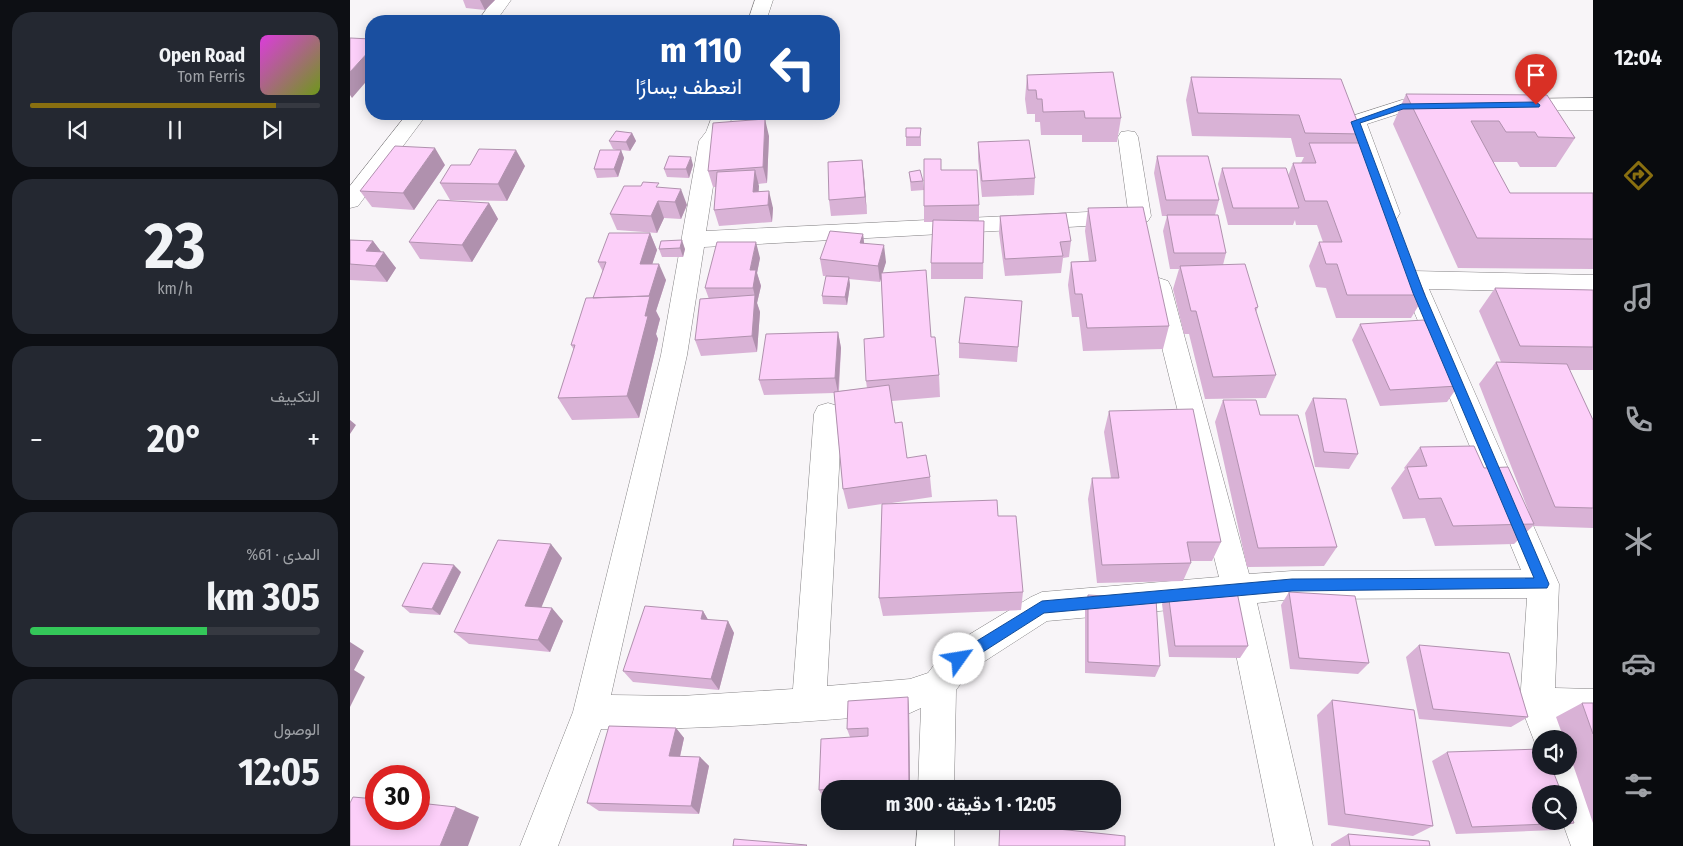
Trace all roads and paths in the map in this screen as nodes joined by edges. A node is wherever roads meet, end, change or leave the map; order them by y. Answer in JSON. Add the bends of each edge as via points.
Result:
{"nodes":[{"id":1,"x":502,"y":0,"type":"edge"},
{"id":2,"x":764,"y":0,"type":"edge"},
{"id":3,"x":491,"y":15,"type":"edge"},
{"id":4,"x":759,"y":15,"type":"edge"},
{"id":5,"x":1593,"y":104,"type":"edge"},
{"id":6,"x":1498,"y":105,"type":"edge"},
{"id":7,"x":1460,"y":106,"type":"edge"},
{"id":8,"x":412,"y":120,"type":"edge"},
{"id":9,"x":721,"y":120,"type":"edge"},
{"id":10,"x":1128,"y":137,"type":"dead end"},
{"id":11,"x":350,"y":201,"type":"edge"},
{"id":12,"x":1396,"y":234,"type":"edge"},
{"id":13,"x":693,"y":240,"type":"junction"},
{"id":14,"x":1152,"y":264,"type":"edge"},
{"id":15,"x":1593,"y":284,"type":"edge"},
{"id":16,"x":828,"y":414,"type":"dead end"},
{"id":17,"x":1543,"y":584,"type":"junction"},
{"id":18,"x":1238,"y":590,"type":"junction"},
{"id":19,"x":939,"y":685,"type":"junction"},
{"id":20,"x":1537,"y":704,"type":"junction"},
{"id":21,"x":809,"y":705,"type":"junction"},
{"id":22,"x":1593,"y":706,"type":"edge"},
{"id":23,"x":590,"y":712,"type":"junction"},
{"id":24,"x":1547,"y":730,"type":"edge"},
{"id":25,"x":1563,"y":775,"type":"edge"},
{"id":26,"x":936,"y":780,"type":"edge"},
{"id":27,"x":936,"y":830,"type":"edge"},
{"id":28,"x":539,"y":846,"type":"edge"},
{"id":29,"x":935,"y":846,"type":"edge"},
{"id":30,"x":1294,"y":846,"type":"edge"},
{"id":31,"x":1590,"y":846,"type":"edge"}],
"edges":[{"from":1,"to":3,"type":"street"},
{"from":2,"to":4,"type":"street"},
{"from":5,"to":6,"type":"street"},
{"from":7,"to":12,"type":"street","via":[[1402,106],[1356,122]]},
{"from":8,"to":11,"type":"street"},
{"from":9,"to":13,"type":"street","via":[[710,141]]},
{"from":10,"to":13,"type":"street","via":[[1142,225]]},
{"from":13,"to":23,"type":"street","via":[[674,355]]},
{"from":14,"to":18,"type":"street"},
{"from":15,"to":17,"type":"street","via":[[1410,271]]},
{"from":16,"to":21,"type":"street"},
{"from":17,"to":18,"type":"street","via":[[1292,585]]},
{"from":17,"to":20,"type":"street"},
{"from":18,"to":19,"type":"street","via":[[1042,607],[959,659]]},
{"from":18,"to":30,"type":"street"},
{"from":19,"to":21,"type":"street","via":[[910,696]]},
{"from":19,"to":26,"type":"street"},
{"from":20,"to":22,"type":"street"},
{"from":20,"to":24,"type":"street"},
{"from":21,"to":23,"type":"street","via":[[681,713]]},
{"from":23,"to":28,"type":"street"},
{"from":25,"to":31,"type":"street"},
{"from":27,"to":29,"type":"street"}]}
